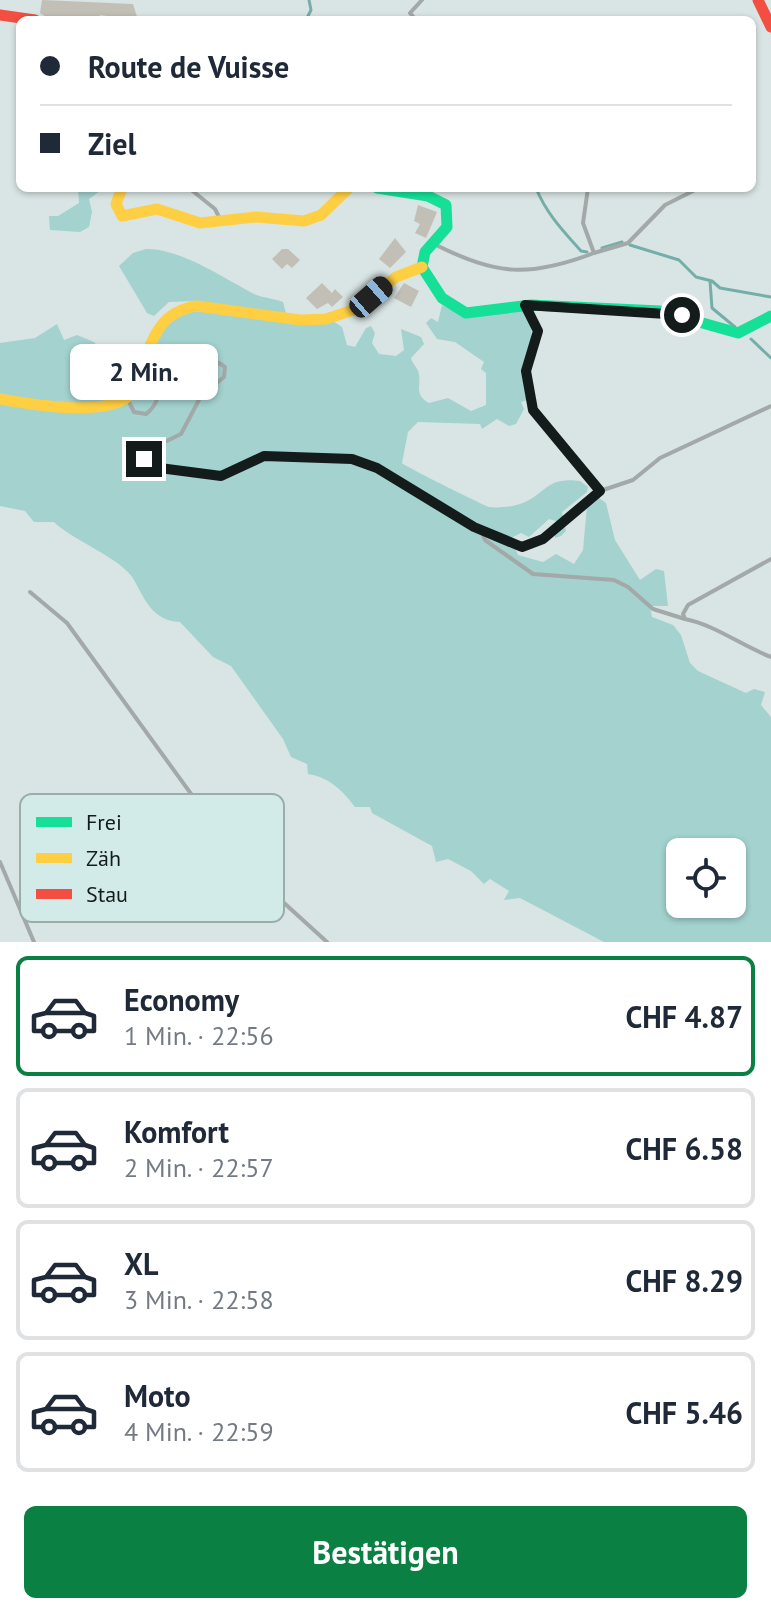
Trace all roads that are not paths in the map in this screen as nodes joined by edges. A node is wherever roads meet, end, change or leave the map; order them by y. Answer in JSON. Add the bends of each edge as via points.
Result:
{"nodes":[{"id":1,"x":422,"y":0,"type":"edge"},
{"id":2,"x":758,"y":0,"type":"edge"},
{"id":3,"x":413,"y":16,"type":"edge"},
{"id":4,"x":771,"y":27,"type":"edge"},
{"id":5,"x":120,"y":192,"type":"edge"},
{"id":6,"x":194,"y":192,"type":"edge"},
{"id":7,"x":344,"y":192,"type":"edge"},
{"id":8,"x":402,"y":192,"type":"edge"},
{"id":9,"x":587,"y":192,"type":"edge"},
{"id":10,"x":691,"y":192,"type":"edge"},
{"id":11,"x":221,"y":221,"type":"junction"},
{"id":12,"x":432,"y":243,"type":"junction"},
{"id":13,"x":594,"y":253,"type":"junction"},
{"id":14,"x":422,"y":267,"type":"junction"},
{"id":15,"x":525,"y":305,"type":"junction"},
{"id":16,"x":771,"y":316,"type":"edge"},
{"id":17,"x":127,"y":397,"type":"junction"},
{"id":18,"x":0,"y":399,"type":"edge"},
{"id":19,"x":771,"y":406,"type":"edge"},
{"id":20,"x":600,"y":491,"type":"junction"},
{"id":21,"x":481,"y":530,"type":"junction"},
{"id":22,"x":771,"y":559,"type":"edge"},
{"id":23,"x":30,"y":592,"type":"dead end"},
{"id":24,"x":685,"y":619,"type":"junction"},
{"id":25,"x":771,"y":657,"type":"edge"},
{"id":26,"x":194,"y":794,"type":"edge"},
{"id":27,"x":0,"y":862,"type":"edge"},
{"id":28,"x":284,"y":901,"type":"edge"},
{"id":29,"x":20,"y":909,"type":"edge"},
{"id":30,"x":26,"y":922,"type":"edge"},
{"id":31,"x":34,"y":942,"type":"edge"},
{"id":32,"x":327,"y":942,"type":"edge"}],
"edges":[{"from":1,"to":3,"type":"lane"},
{"from":2,"to":4,"type":"street"},
{"from":5,"to":11,"type":"street","via":[[116,204],[122,216],[157,209],[197,223]]},
{"from":6,"to":11,"type":"lane"},
{"from":7,"to":11,"type":"street","via":[[311,220]]},
{"from":8,"to":12,"type":"street","via":[[446,205],[447,227]]},
{"from":9,"to":13,"type":"lane","via":[[583,223]]},
{"from":10,"to":13,"type":"lane","via":[[665,205],[628,243]]},
{"from":12,"to":13,"type":"lane","via":[[509,272]]},
{"from":12,"to":14,"type":"street"},
{"from":14,"to":15,"type":"street","via":[[437,293],[458,311],[477,314]]},
{"from":14,"to":17,"type":"street","via":[[396,277],[356,309],[326,319],[180,308],[158,326]]},
{"from":15,"to":16,"type":"street","via":[[673,313],[735,333],[749,331]]},
{"from":15,"to":20,"type":"lane","via":[[538,331],[526,371],[533,410]]},
{"from":17,"to":18,"type":"street","via":[[81,406]]},
{"from":17,"to":21,"type":"lane","via":[[134,412],[146,414],[173,378],[198,364],[219,362],[225,374],[201,396],[181,434],[145,453],[149,466],[221,476],[264,456],[352,459],[377,468]]},
{"from":19,"to":20,"type":"lane","via":[[660,458],[633,480]]},
{"from":20,"to":21,"type":"lane","via":[[534,545],[517,546]]},
{"from":21,"to":24,"type":"lane","via":[[485,540],[525,571],[614,580],[653,609]]},
{"from":22,"to":24,"type":"lane","via":[[688,605]]},
{"from":23,"to":26,"type":"lane","via":[[67,623]]},
{"from":24,"to":25,"type":"lane"},
{"from":27,"to":29,"type":"lane"},
{"from":28,"to":32,"type":"lane"},
{"from":30,"to":31,"type":"lane"}]}
